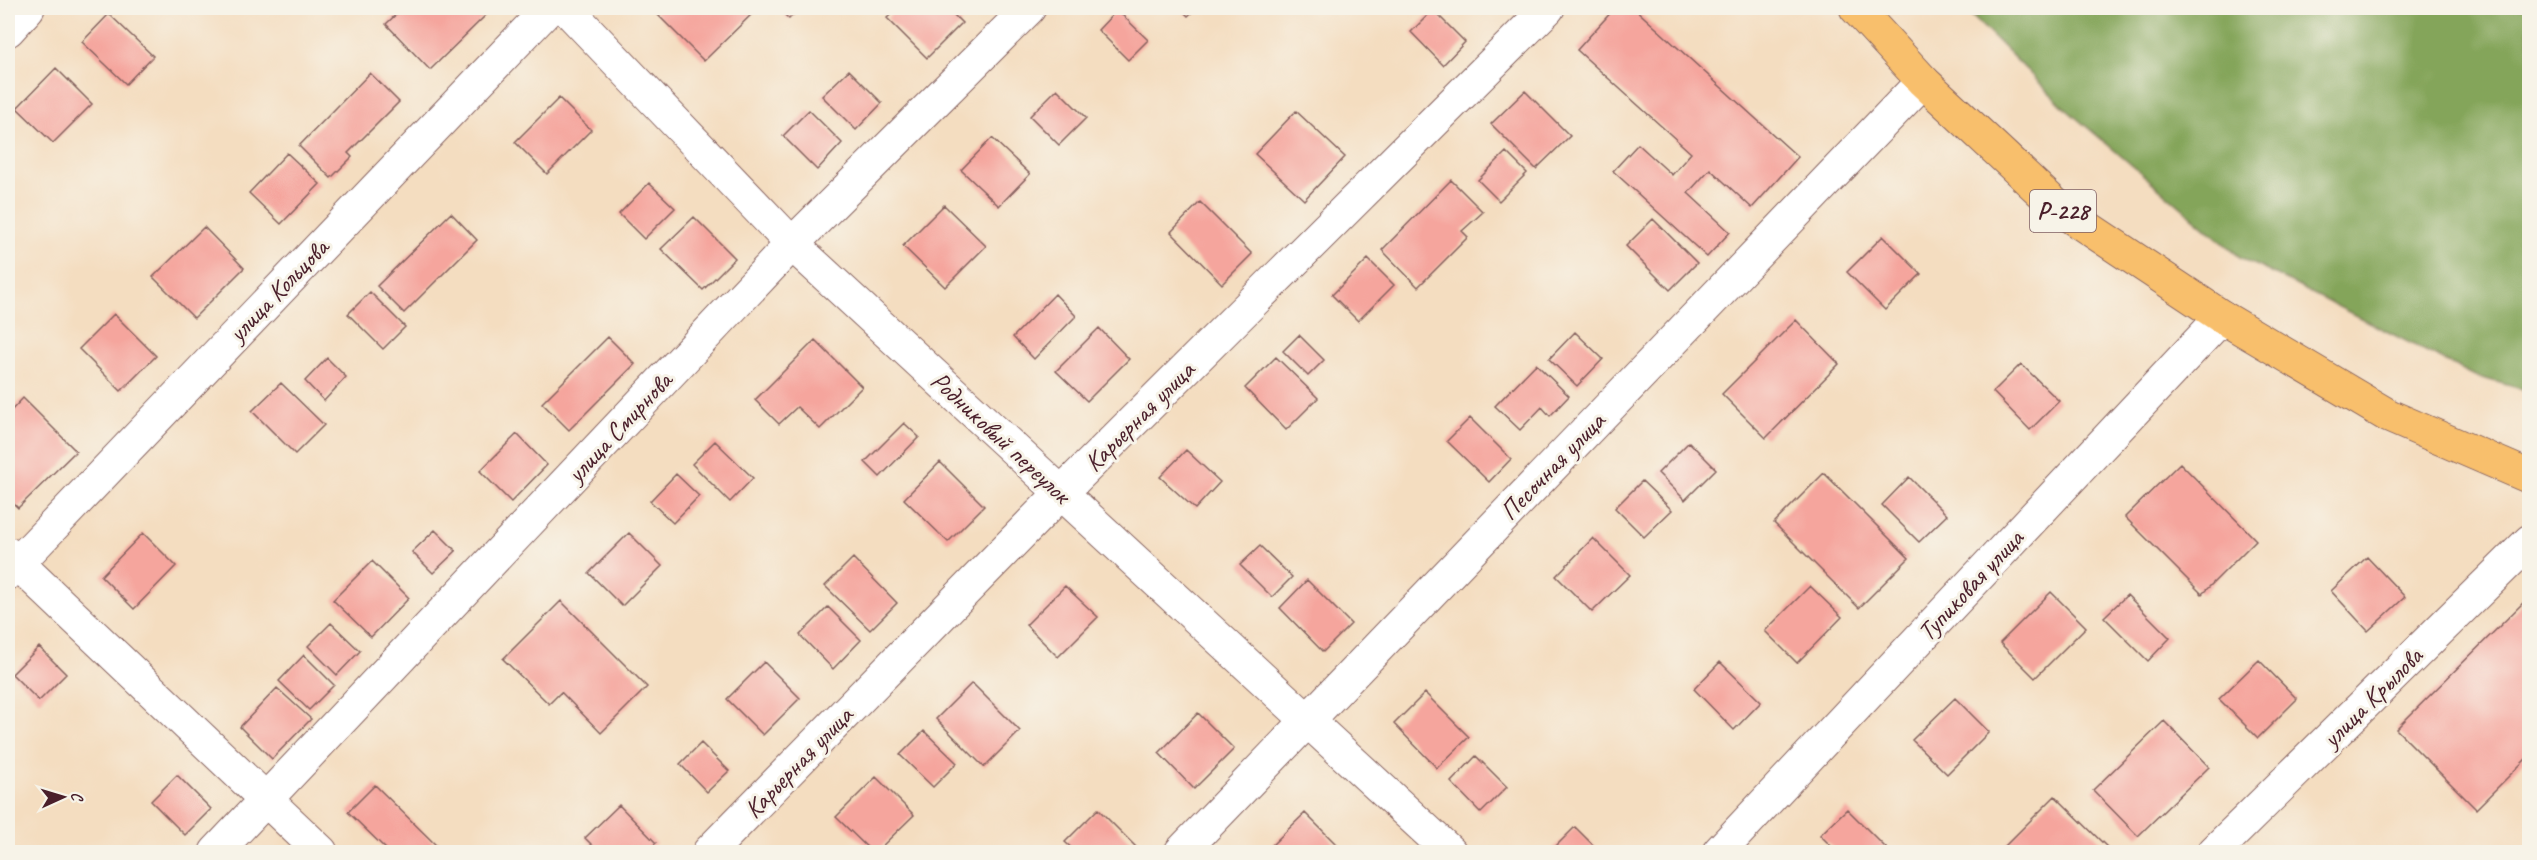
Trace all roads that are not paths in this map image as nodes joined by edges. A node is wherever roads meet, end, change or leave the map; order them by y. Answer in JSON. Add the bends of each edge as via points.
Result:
{"nodes":[{"id":1,"x":28,"y":8,"type":"edge"},
{"id":2,"x":549,"y":8,"type":"edge"},
{"id":3,"x":566,"y":8,"type":"edge"},
{"id":4,"x":1029,"y":8,"type":"edge"},
{"id":5,"x":1548,"y":8,"type":"edge"},
{"id":6,"x":1856,"y":8,"type":"edge"},
{"id":7,"x":8,"y":30,"type":"edge"},
{"id":8,"x":1923,"y":81,"type":"junction"},
{"id":9,"x":792,"y":244,"type":"junction"},
{"id":10,"x":2222,"y":317,"type":"junction"},
{"id":11,"x":2529,"y":477,"type":"edge"},
{"id":12,"x":1061,"y":493,"type":"junction"},
{"id":13,"x":2529,"y":541,"type":"edge"},
{"id":14,"x":11,"y":563,"type":"edge"},
{"id":15,"x":1307,"y":721,"type":"junction"},
{"id":16,"x":265,"y":800,"type":"junction"},
{"id":17,"x":216,"y":852,"type":"edge"},
{"id":18,"x":321,"y":852,"type":"edge"},
{"id":19,"x":709,"y":852,"type":"edge"},
{"id":20,"x":1181,"y":852,"type":"edge"},
{"id":21,"x":1450,"y":852,"type":"edge"},
{"id":22,"x":1719,"y":852,"type":"edge"},
{"id":23,"x":2214,"y":852,"type":"edge"}],
"edges":[{"from":1,"to":7,"type":"street"},
{"from":2,"to":14,"type":"street","name":"улица Кольцова"},
{"from":3,"to":9,"type":"street","name":"Родниковый переулок"},
{"from":4,"to":9,"type":"street","name":"улица Смирнова"},
{"from":5,"to":12,"type":"street","name":"Карьерная улица"},
{"from":6,"to":8,"type":"main road","number":"Р-228"},
{"from":8,"to":10,"type":"main road","number":"Р-228","via":[[2061,210]]},
{"from":8,"to":15,"type":"street","name":"Песочная улица"},
{"from":9,"to":12,"type":"street","name":"Родниковый переулок"},
{"from":9,"to":16,"type":"street","name":"улица Смирнова"},
{"from":10,"to":11,"type":"main road","number":"Р-228","via":[[2389,416]]},
{"from":10,"to":22,"type":"street","name":"Тупиковая улица"},
{"from":12,"to":15,"type":"street","name":"Родниковый переулок"},
{"from":12,"to":19,"type":"street","name":"Карьерная улица"},
{"from":13,"to":23,"type":"street","name":"улица Крылова"},
{"from":14,"to":16,"type":"street"},
{"from":15,"to":20,"type":"street","name":"Песочная улица"},
{"from":15,"to":21,"type":"street","name":"Родниковый переулок"},
{"from":16,"to":17,"type":"street","name":"улица Смирнова"},
{"from":16,"to":18,"type":"street"}]}
